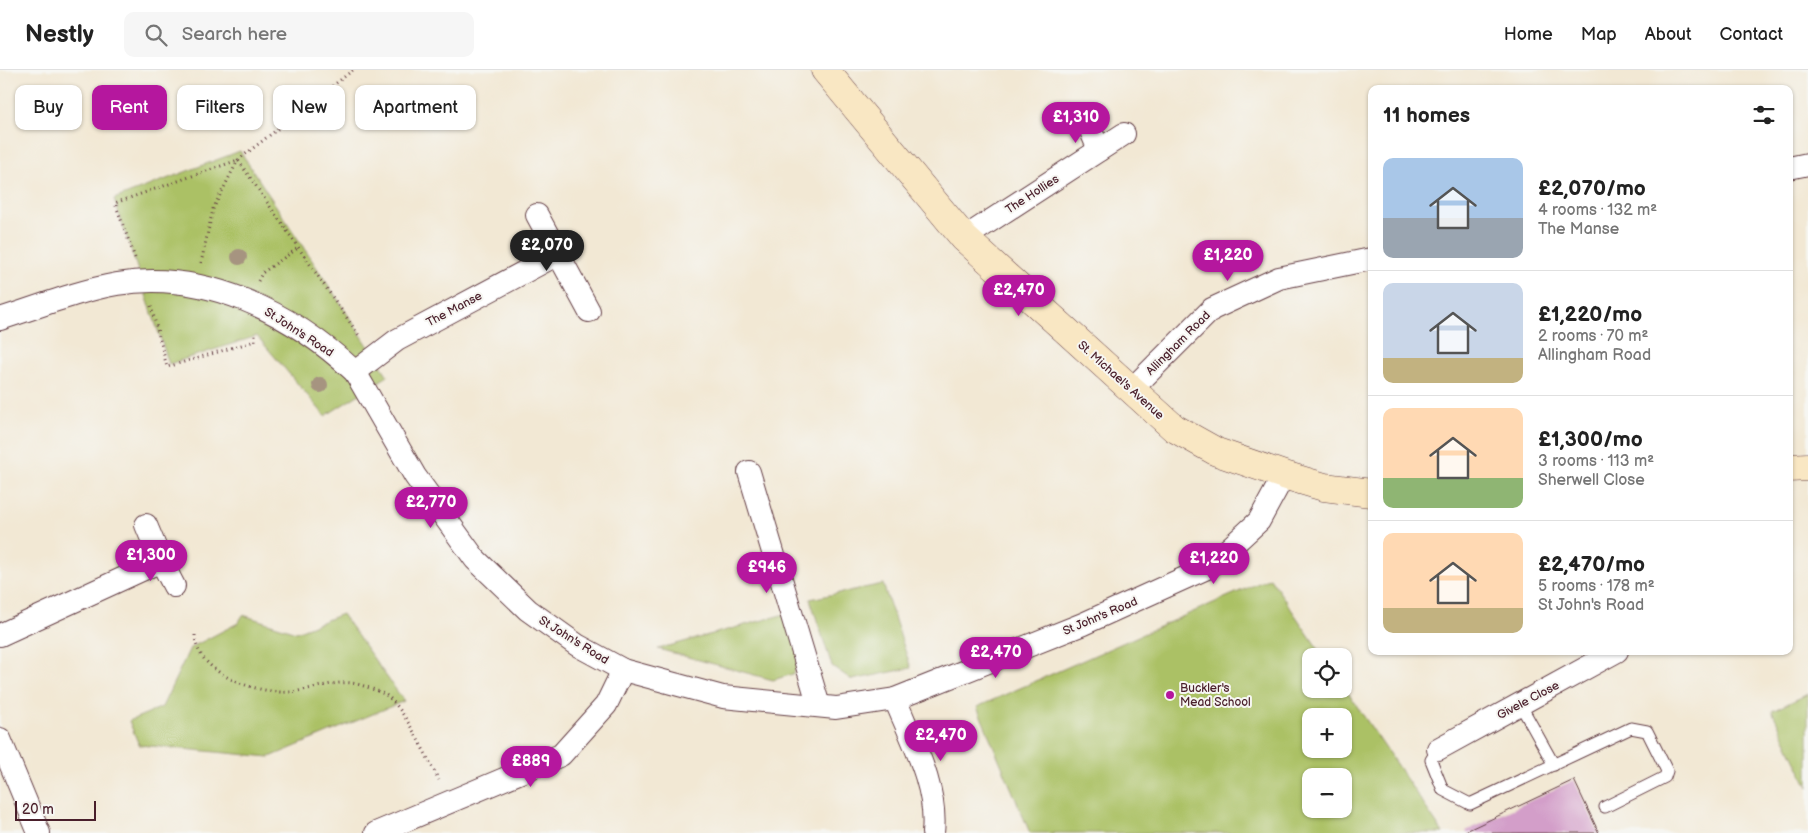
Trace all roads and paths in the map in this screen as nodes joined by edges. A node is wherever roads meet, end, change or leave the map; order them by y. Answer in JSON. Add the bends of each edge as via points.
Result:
{"nodes":[{"id":1,"x":353,"y":70,"type":"edge"},
{"id":2,"x":825,"y":70,"type":"edge"},
{"id":3,"x":1088,"y":124,"type":"dead end"},
{"id":4,"x":1124,"y":134,"type":"dead end"},
{"id":5,"x":1099,"y":150,"type":"junction"},
{"id":6,"x":238,"y":160,"type":"junction"},
{"id":7,"x":1808,"y":164,"type":"edge"},
{"id":8,"x":1793,"y":167,"type":"edge"},
{"id":9,"x":537,"y":215,"type":"dead end"},
{"id":10,"x":964,"y":238,"type":"junction"},
{"id":11,"x":298,"y":248,"type":"junction"},
{"id":12,"x":558,"y":254,"type":"junction"},
{"id":13,"x":1368,"y":259,"type":"edge"},
{"id":14,"x":145,"y":283,"type":"junction"},
{"id":15,"x":196,"y":286,"type":"junction"},
{"id":16,"x":255,"y":304,"type":"junction"},
{"id":17,"x":588,"y":310,"type":"dead end"},
{"id":18,"x":0,"y":319,"type":"edge"},
{"id":19,"x":374,"y":358,"type":"junction"},
{"id":20,"x":355,"y":372,"type":"junction"},
{"id":21,"x":1131,"y":390,"type":"junction"},
{"id":22,"x":1808,"y":467,"type":"edge"},
{"id":23,"x":1793,"y":468,"type":"edge"},
{"id":24,"x":749,"y":472,"type":"dead end"},
{"id":25,"x":1284,"y":475,"type":"junction"},
{"id":26,"x":1368,"y":493,"type":"edge"},
{"id":27,"x":146,"y":525,"type":"dead end"},
{"id":28,"x":161,"y":561,"type":"junction"},
{"id":29,"x":174,"y":586,"type":"dead end"},
{"id":30,"x":0,"y":635,"type":"edge"},
{"id":31,"x":195,"y":635,"type":"dead end"},
{"id":32,"x":1610,"y":655,"type":"edge"},
{"id":33,"x":622,"y":670,"type":"junction"},
{"id":34,"x":895,"y":699,"type":"junction"},
{"id":35,"x":1520,"y":704,"type":"junction"},
{"id":36,"x":819,"y":706,"type":"junction"},
{"id":37,"x":0,"y":739,"type":"edge"},
{"id":38,"x":1438,"y":748,"type":"joint"},
{"id":39,"x":1554,"y":765,"type":"junction"},
{"id":40,"x":451,"y":802,"type":"junction"},
{"id":41,"x":1605,"y":807,"type":"dead end"},
{"id":42,"x":39,"y":833,"type":"edge"},
{"id":43,"x":376,"y":833,"type":"edge"},
{"id":44,"x":933,"y":833,"type":"edge"}],
"edges":[{"from":1,"to":6,"type":"path"},
{"from":2,"to":10,"type":"street","name":"St. Michael's Avenue"},
{"from":3,"to":5,"type":"street"},
{"from":4,"to":5,"type":"street","name":"The Hollies"},
{"from":5,"to":10,"type":"street","name":"The Hollies"},
{"from":6,"to":11,"type":"path"},
{"from":6,"to":14,"type":"path","via":[[115,203]]},
{"from":6,"to":15,"type":"path","via":[[213,209]]},
{"from":7,"to":8,"type":"street"},
{"from":9,"to":12,"type":"street"},
{"from":10,"to":21,"type":"street","name":"St. Michael's Avenue"},
{"from":11,"to":16,"type":"path","via":[[262,274]]},
{"from":11,"to":19,"type":"path"},
{"from":12,"to":17,"type":"street"},
{"from":12,"to":19,"type":"street","name":"The Manse","via":[[397,340]]},
{"from":13,"to":21,"type":"street","name":"Allingham Road","via":[[1279,278],[1212,309]]},
{"from":14,"to":15,"type":"street","name":"St John's Road"},
{"from":14,"to":16,"type":"path","via":[[167,367],[255,341]]},
{"from":14,"to":18,"type":"street","name":"St John's Road","via":[[117,284]]},
{"from":15,"to":16,"type":"street","name":"St John's Road"},
{"from":16,"to":20,"type":"street","name":"St John's Road","via":[[272,311],[343,360]]},
{"from":19,"to":20,"type":"street","name":"The Manse"},
{"from":20,"to":33,"type":"street","name":"St John's Road","via":[[415,476],[475,559],[528,610],[577,645]]},
{"from":21,"to":25,"type":"street","name":"St. Michael's Avenue","via":[[1174,428],[1217,452]]},
{"from":22,"to":23,"type":"street"},
{"from":24,"to":36,"type":"street"},
{"from":25,"to":26,"type":"street","name":"St. Michael's Avenue","via":[[1324,487]]},
{"from":25,"to":34,"type":"street","name":"St John's Road","via":[[1259,521],[1209,567],[1111,613]]},
{"from":27,"to":28,"type":"street"},
{"from":28,"to":29,"type":"street"},
{"from":28,"to":30,"type":"street"},
{"from":31,"to":40,"type":"path","via":[[195,646],[208,666],[245,686],[289,692],[351,683],[385,695],[397,704]]},
{"from":32,"to":35,"type":"street","name":"Givele Close"},
{"from":33,"to":36,"type":"street","name":"St John's Road","via":[[723,698]]},
{"from":33,"to":40,"type":"street","via":[[606,705],[560,755]]},
{"from":34,"to":36,"type":"street","name":"St John's Road","via":[[836,708]]},
{"from":34,"to":44,"type":"street","via":[[927,779],[935,816]]},
{"from":35,"to":38,"type":"street","name":"Givele Close"},
{"from":35,"to":39,"type":"lane"},
{"from":37,"to":42,"type":"street"},
{"from":38,"to":39,"type":"lane","via":[[1431,760],[1442,790],[1470,804]]},
{"from":39,"to":41,"type":"lane","via":[[1631,728],[1647,731],[1667,771],[1665,777]]},
{"from":40,"to":43,"type":"street"}]}
